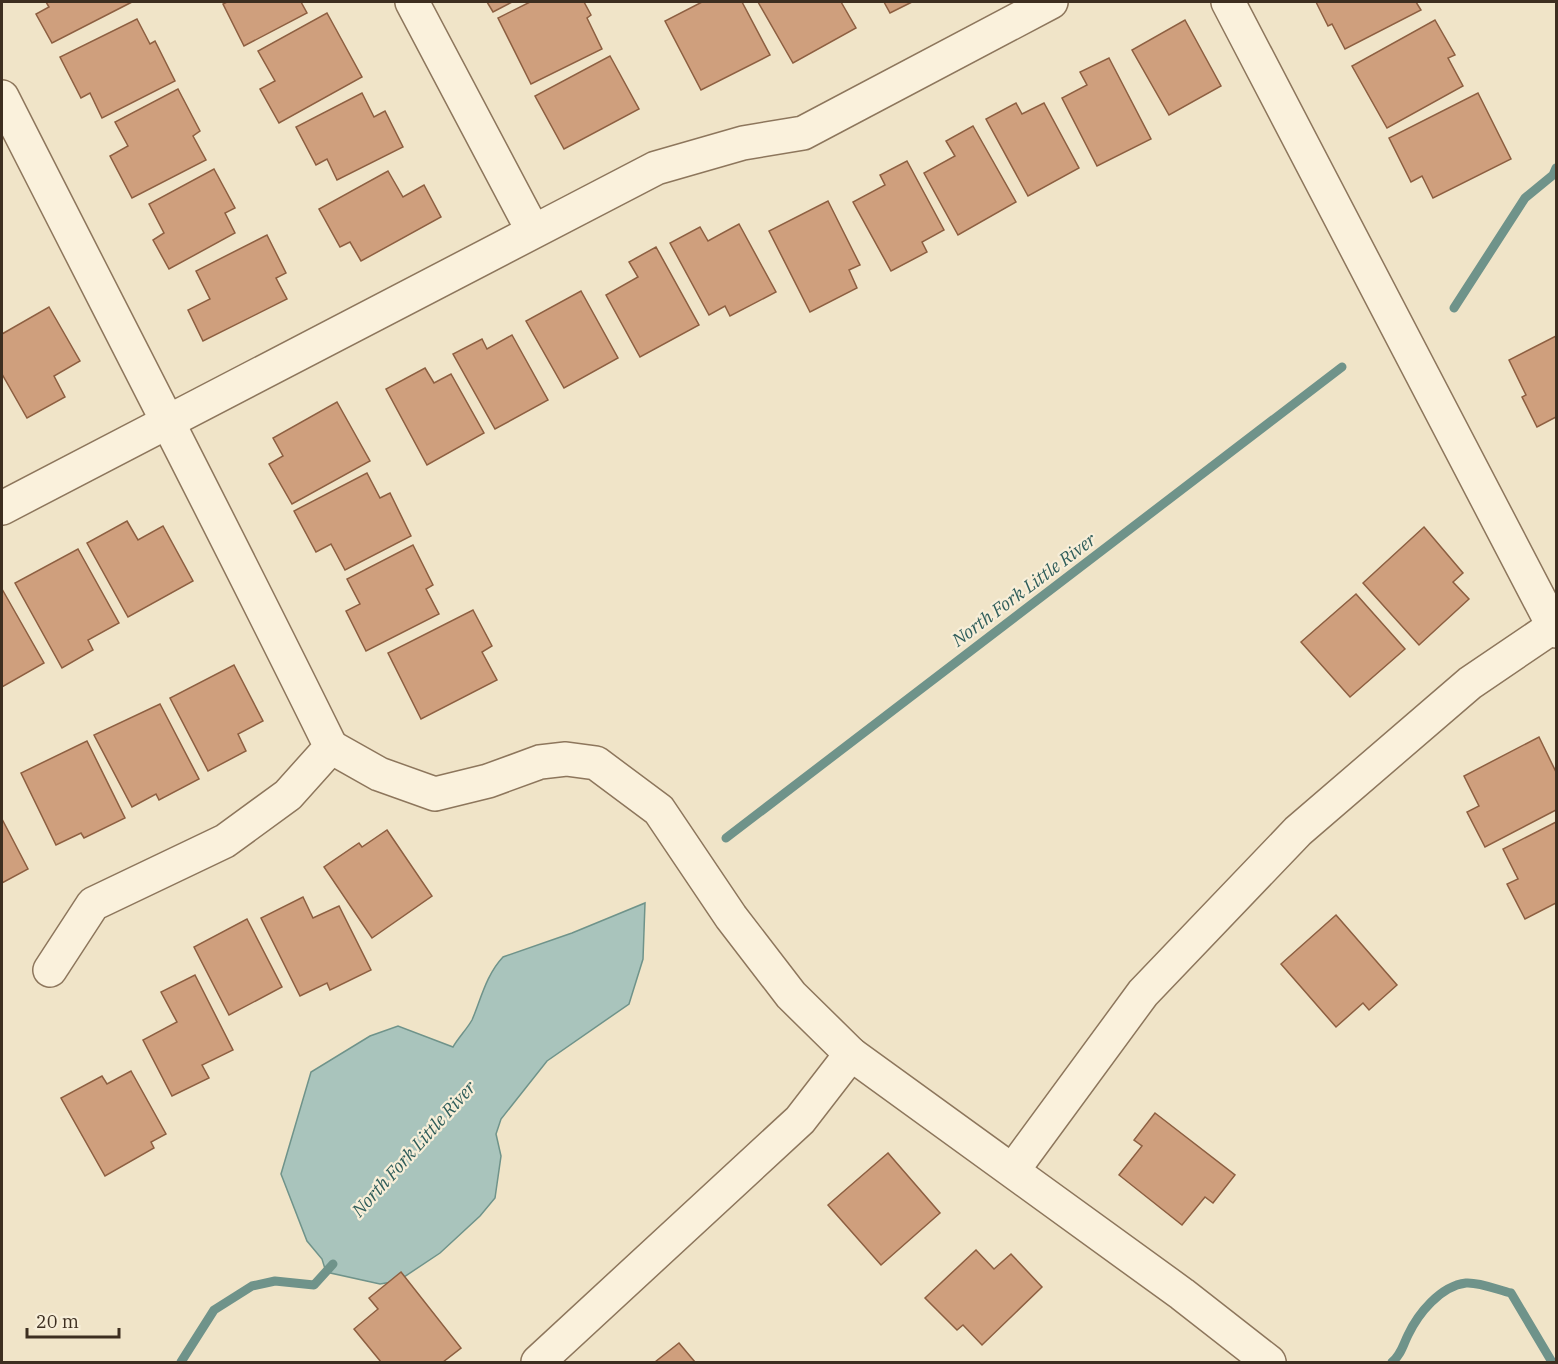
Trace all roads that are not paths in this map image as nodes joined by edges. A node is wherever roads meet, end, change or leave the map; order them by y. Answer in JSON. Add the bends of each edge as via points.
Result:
{"nodes":[{"id":1,"x":412,"y":2,"type":"edge"},
{"id":2,"x":1051,"y":2,"type":"edge"},
{"id":3,"x":1228,"y":2,"type":"edge"},
{"id":4,"x":2,"y":97,"type":"edge"},
{"id":5,"x":532,"y":229,"type":"junction"},
{"id":6,"x":167,"y":423,"type":"junction"},
{"id":7,"x":2,"y":508,"type":"edge"},
{"id":8,"x":1555,"y":629,"type":"edge"},
{"id":9,"x":331,"y":747,"type":"junction"},
{"id":10,"x":50,"y":970,"type":"dead end"},
{"id":11,"x":851,"y":1054,"type":"junction"},
{"id":12,"x":1013,"y":1170,"type":"junction"},
{"id":13,"x":538,"y":1362,"type":"edge"},
{"id":14,"x":1269,"y":1362,"type":"edge"}],
"edges":[{"from":1,"to":5,"type":"street"},
{"from":2,"to":5,"type":"street","via":[[803,133],[743,143],[656,168]]},
{"from":3,"to":8,"type":"street"},
{"from":4,"to":6,"type":"street"},
{"from":5,"to":6,"type":"street"},
{"from":6,"to":7,"type":"street"},
{"from":6,"to":9,"type":"street","via":[[202,485]]},
{"from":8,"to":12,"type":"street","via":[[1470,683],[1298,831],[1143,993]]},
{"from":9,"to":10,"type":"street","via":[[288,795],[225,841],[93,904]]},
{"from":9,"to":11,"type":"street","via":[[379,774],[435,794],[488,781],[540,762],[566,759],[596,763],[658,810],[731,917],[791,995]]},
{"from":11,"to":12,"type":"street"},
{"from":11,"to":13,"type":"street","via":[[800,1120]]},
{"from":12,"to":14,"type":"street"}]}
